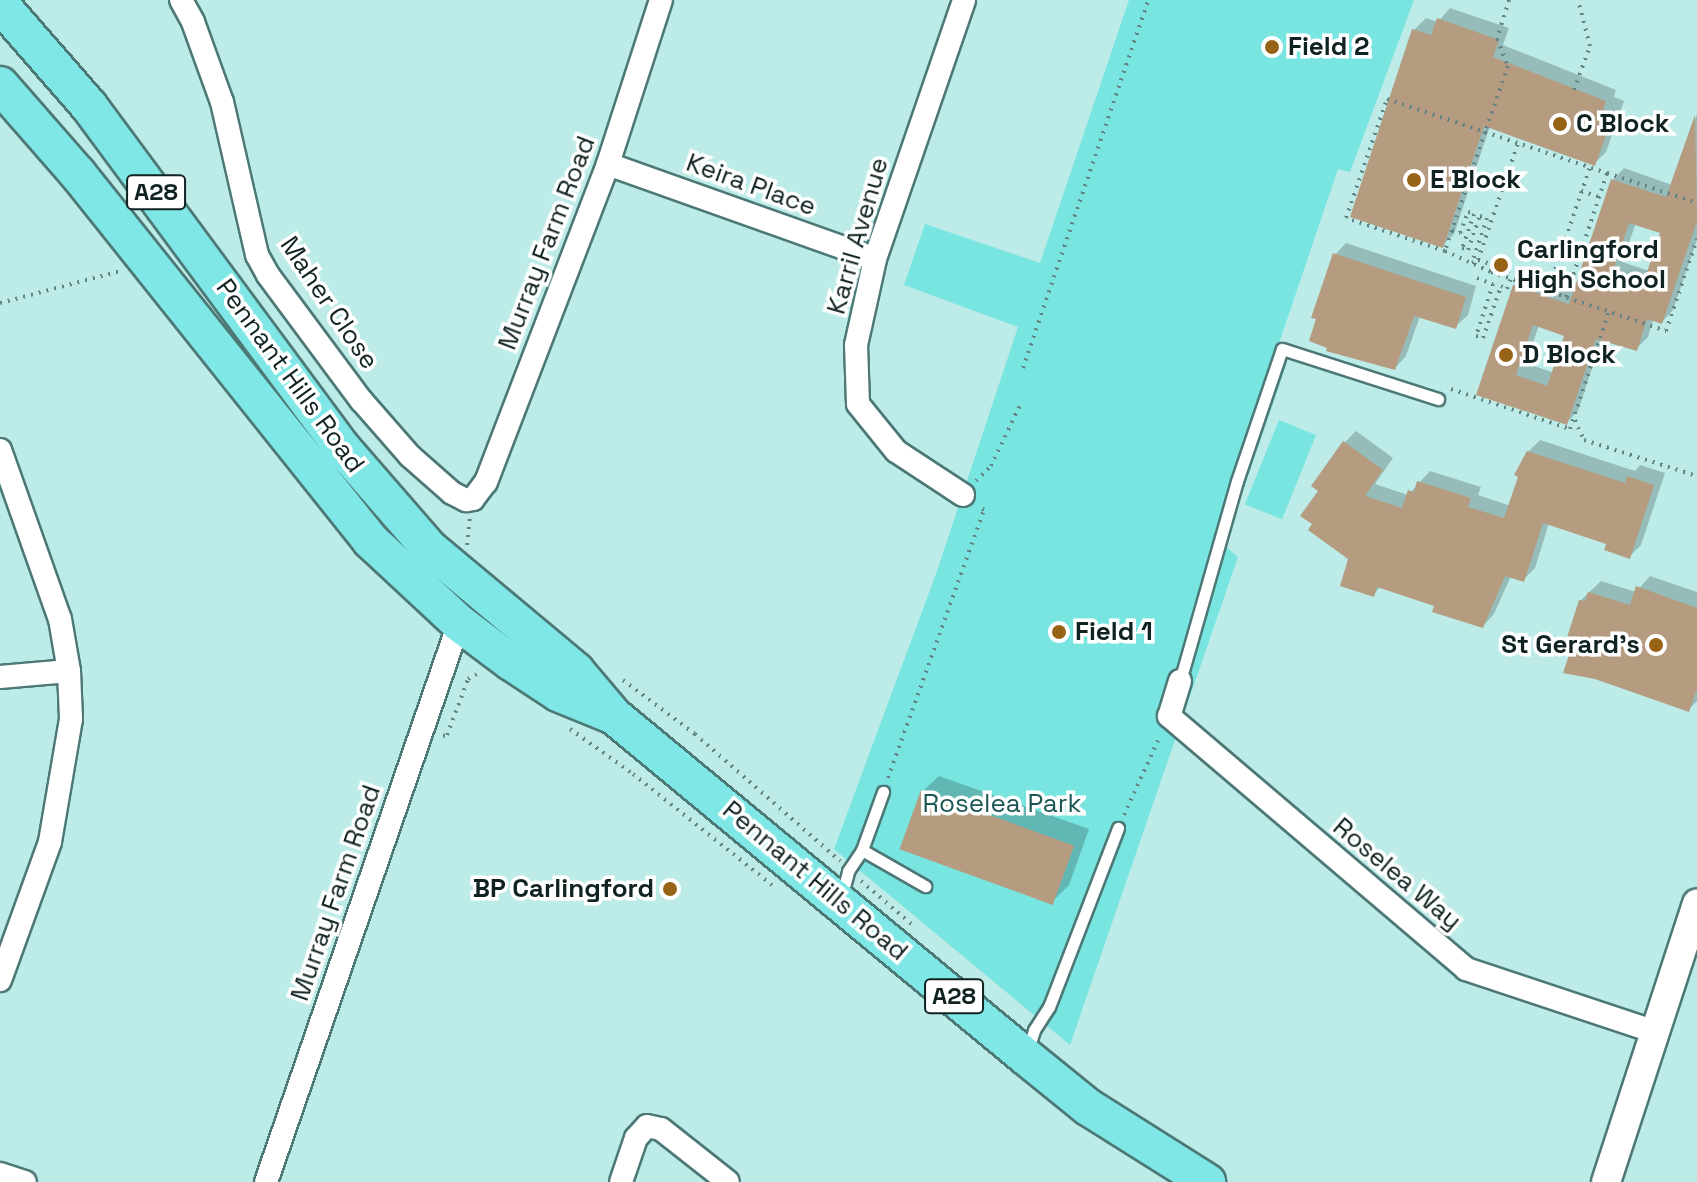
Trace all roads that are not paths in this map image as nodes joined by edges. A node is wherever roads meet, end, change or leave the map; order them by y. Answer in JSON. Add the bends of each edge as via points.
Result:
{"nodes":[{"id":1,"x":181,"y":0,"type":"edge"},
{"id":2,"x":661,"y":0,"type":"edge"},
{"id":3,"x":964,"y":0,"type":"edge"},
{"id":4,"x":0,"y":4,"type":"edge"},
{"id":5,"x":0,"y":85,"type":"edge"},
{"id":6,"x":608,"y":164,"type":"junction"},
{"id":7,"x":875,"y":259,"type":"junction"},
{"id":8,"x":1438,"y":399,"type":"road end"},
{"id":9,"x":0,"y":450,"type":"edge"},
{"id":10,"x":963,"y":495,"type":"road end"},
{"id":11,"x":473,"y":499,"type":"joint"},
{"id":12,"x":429,"y":548,"type":"junction"},
{"id":13,"x":459,"y":623,"type":"junction"},
{"id":14,"x":69,"y":671,"type":"junction"},
{"id":15,"x":0,"y":677,"type":"edge"},
{"id":16,"x":1180,"y":681,"type":"joint"},
{"id":17,"x":614,"y":716,"type":"junction"},
{"id":18,"x":883,"y":792,"type":"road end"},
{"id":19,"x":1118,"y":828,"type":"road end"},
{"id":20,"x":862,"y":850,"type":"junction"},
{"id":21,"x":844,"y":886,"type":"junction"},
{"id":22,"x":925,"y":886,"type":"dead end"},
{"id":23,"x":1697,"y":903,"type":"edge"},
{"id":24,"x":0,"y":980,"type":"edge"},
{"id":25,"x":1655,"y":1032,"type":"junction"},
{"id":26,"x":1025,"y":1056,"type":"junction"},
{"id":27,"x":1631,"y":1100,"type":"junction"},
{"id":28,"x":1088,"y":1107,"type":"junction"},
{"id":29,"x":0,"y":1174,"type":"edge"},
{"id":30,"x":25,"y":1182,"type":"edge"},
{"id":31,"x":266,"y":1182,"type":"edge"},
{"id":32,"x":621,"y":1182,"type":"edge"},
{"id":33,"x":728,"y":1182,"type":"edge"},
{"id":34,"x":1159,"y":1182,"type":"edge"},
{"id":35,"x":1207,"y":1182,"type":"edge"},
{"id":36,"x":1589,"y":1182,"type":"edge"},
{"id":37,"x":1606,"y":1182,"type":"edge"}],
"edges":[{"from":1,"to":11,"type":"street","name":"Maher Close","via":[[222,102],[257,255],[268,275],[410,456],[452,493]]},
{"from":2,"to":6,"type":"street","name":"Murray Farm Road"},
{"from":3,"to":7,"type":"street","name":"Karril Avenue"},
{"from":4,"to":12,"type":"highway","name":"Pennant Hills Road","number":"A28","via":[[89,106],[343,449]]},
{"from":5,"to":13,"type":"highway","name":"Pennant Hills Road","number":"A28","via":[[132,240],[337,503],[410,581]]},
{"from":6,"to":7,"type":"street","name":"Keira Place"},
{"from":6,"to":11,"type":"street","name":"Murray Farm Road","via":[[486,482]]},
{"from":7,"to":10,"type":"street","name":"Karril Avenue","via":[[856,345],[858,404],[896,451]]},
{"from":8,"to":16,"type":"lane","via":[[1282,349],[1237,481]]},
{"from":9,"to":14,"type":"street","via":[[60,619]]},
{"from":12,"to":13,"type":"highway","via":[[442,580],[461,599]]},
{"from":12,"to":17,"type":"highway","name":"Pennant Hills Road","number":"A28","via":[[576,671]]},
{"from":13,"to":17,"type":"highway","name":"Pennant Hills Road","number":"A28","via":[[558,693]]},
{"from":13,"to":31,"type":"street","name":"Murray Farm Road"},
{"from":14,"to":15,"type":"street"},
{"from":14,"to":24,"type":"street","via":[[71,719],[50,842]]},
{"from":16,"to":25,"type":"street","name":"Roselea Way","via":[[1169,716],[1466,969]]},
{"from":17,"to":21,"type":"highway","name":"Pennant Hills Road","number":"A28"},
{"from":18,"to":20,"type":"lane"},
{"from":19,"to":26,"type":"lane"},
{"from":20,"to":21,"type":"lane"},
{"from":20,"to":22,"type":"lane"},
{"from":21,"to":26,"type":"highway","name":"Pennant Hills Road","number":"A28"},
{"from":23,"to":25,"type":"street"},
{"from":25,"to":27,"type":"street"},
{"from":26,"to":28,"type":"highway","name":"Pennant Hills Road","number":"A28"},
{"from":27,"to":36,"type":"street"},
{"from":27,"to":37,"type":"street"},
{"from":28,"to":34,"type":"highway","name":"Pennant Hills Road","number":"A28"},
{"from":28,"to":35,"type":"highway","name":"Pennant Hills Road","number":"A28"},
{"from":29,"to":30,"type":"street"},
{"from":32,"to":33,"type":"street","via":[[636,1138],[647,1126],[661,1129]]}]}
